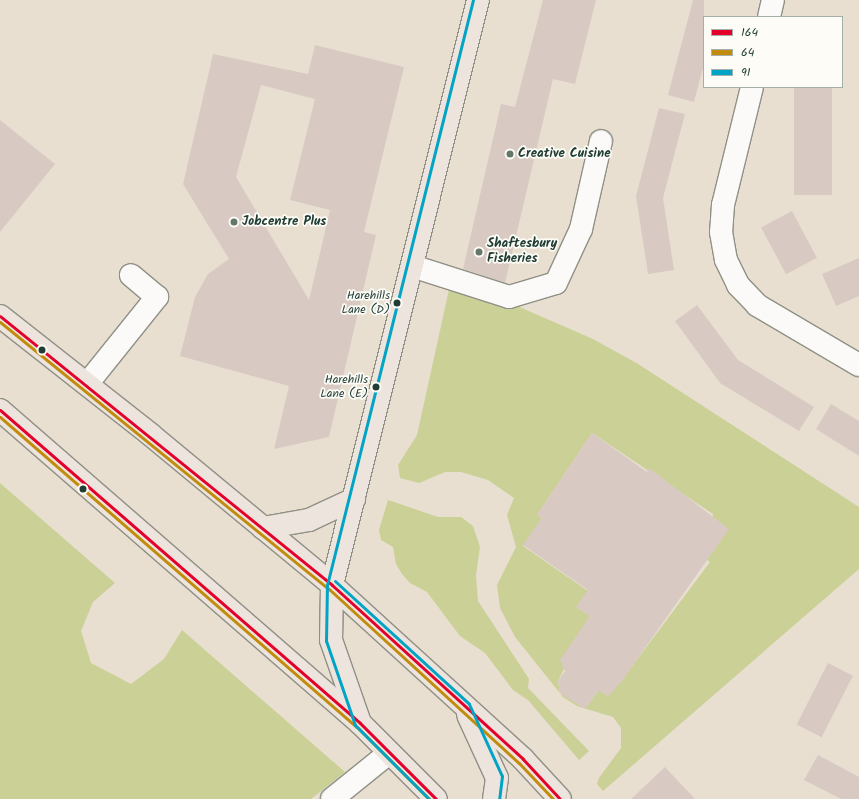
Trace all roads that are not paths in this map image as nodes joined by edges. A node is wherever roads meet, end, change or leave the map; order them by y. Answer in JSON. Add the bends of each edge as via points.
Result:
{"nodes":[{"id":1,"x":478,"y":0,"type":"edge"},
{"id":2,"x":773,"y":0,"type":"edge"},
{"id":3,"x":769,"y":16,"type":"edge"},
{"id":4,"x":752,"y":88,"type":"edge"},
{"id":5,"x":601,"y":140,"type":"dead end"},
{"id":6,"x":412,"y":266,"type":"junction"},
{"id":7,"x":131,"y":275,"type":"dead end"},
{"id":8,"x":0,"y":316,"type":"edge"},
{"id":9,"x":859,"y":365,"type":"edge"},
{"id":10,"x":87,"y":384,"type":"junction"},
{"id":11,"x":0,"y":410,"type":"edge"},
{"id":12,"x":354,"y":499,"type":"junction"},
{"id":13,"x":263,"y":528,"type":"junction"},
{"id":14,"x":332,"y":585,"type":"junction"},
{"id":15,"x":465,"y":707,"type":"junction"},
{"id":16,"x":360,"y":723,"type":"junction"},
{"id":17,"x":389,"y":753,"type":"junction"},
{"id":18,"x":332,"y":799,"type":"edge"},
{"id":19,"x":436,"y":799,"type":"edge"},
{"id":20,"x":494,"y":799,"type":"edge"},
{"id":21,"x":560,"y":799,"type":"edge"}],
"edges":[{"from":1,"to":6,"type":"main road"},
{"from":2,"to":3,"type":"street"},
{"from":4,"to":9,"type":"street","via":[[723,205],[720,232],[726,260],[738,285],[757,305]]},
{"from":5,"to":6,"type":"street","via":[[582,229],[556,283],[509,297]]},
{"from":6,"to":12,"type":"main road"},
{"from":7,"to":10,"type":"street","via":[[157,297]]},
{"from":8,"to":10,"type":"main road"},
{"from":10,"to":13,"type":"main road"},
{"from":11,"to":16,"type":"main road"},
{"from":12,"to":13,"type":"main road","via":[[309,520]]},
{"from":12,"to":14,"type":"main road"},
{"from":13,"to":14,"type":"main road"},
{"from":14,"to":15,"type":"main road"},
{"from":14,"to":16,"type":"main road","via":[[331,640]]},
{"from":15,"to":20,"type":"main road","via":[[497,778]]},
{"from":15,"to":21,"type":"main road","via":[[523,760]]},
{"from":16,"to":17,"type":"main road"},
{"from":17,"to":18,"type":"street"},
{"from":17,"to":19,"type":"main road"}]}
